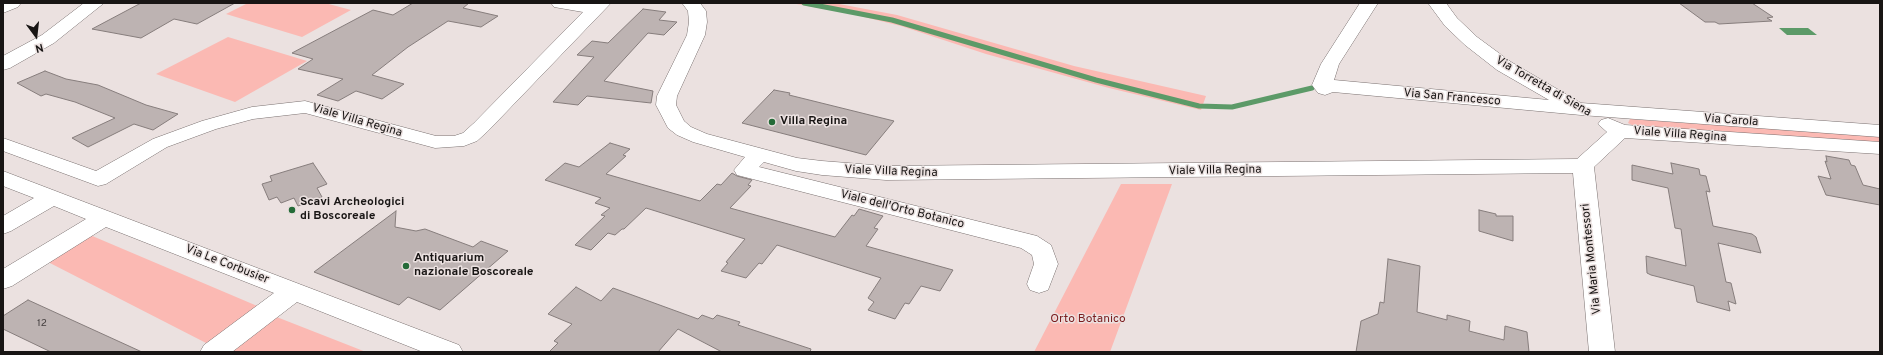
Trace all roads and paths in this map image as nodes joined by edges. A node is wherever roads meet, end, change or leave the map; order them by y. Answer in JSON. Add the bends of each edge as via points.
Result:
{"nodes":[{"id":1,"x":12,"y":3,"type":"edge"},
{"id":2,"x":95,"y":3,"type":"edge"},
{"id":3,"x":560,"y":3,"type":"edge"},
{"id":4,"x":691,"y":3,"type":"edge"},
{"id":5,"x":1369,"y":3,"type":"edge"},
{"id":6,"x":1437,"y":3,"type":"edge"},
{"id":7,"x":600,"y":6,"type":"edge"},
{"id":8,"x":3,"y":8,"type":"edge"},
{"id":9,"x":3,"y":64,"type":"edge"},
{"id":10,"x":1581,"y":109,"type":"junction"},
{"id":11,"x":1620,"y":131,"type":"junction"},
{"id":12,"x":1880,"y":131,"type":"edge"},
{"id":13,"x":3,"y":144,"type":"edge"},
{"id":14,"x":1880,"y":148,"type":"edge"},
{"id":15,"x":759,"y":154,"type":"junction"},
{"id":16,"x":1583,"y":166,"type":"junction"},
{"id":17,"x":3,"y":178,"type":"edge"},
{"id":18,"x":53,"y":197,"type":"junction"},
{"id":19,"x":105,"y":217,"type":"junction"},
{"id":20,"x":3,"y":226,"type":"edge"},
{"id":21,"x":3,"y":280,"type":"edge"},
{"id":22,"x":1039,"y":284,"type":"dead end"},
{"id":23,"x":295,"y":291,"type":"junction"},
{"id":24,"x":213,"y":352,"type":"edge"},
{"id":25,"x":450,"y":352,"type":"edge"},
{"id":26,"x":1602,"y":352,"type":"edge"}],
"edges":[{"from":1,"to":8,"type":"street"},
{"from":2,"to":9,"type":"street","via":[[48,39]]},
{"from":3,"to":7,"type":"street"},
{"from":4,"to":15,"type":"street","name":"Viale Villa Regina","via":[[697,11],[696,35],[667,96],[666,105],[670,115],[675,124],[684,131],[700,138]]},
{"from":5,"to":10,"type":"street","name":"Via San Francesco","via":[[1330,64],[1324,87]]},
{"from":6,"to":10,"type":"street","name":"Via Torretta di Siena","via":[[1451,22],[1471,41],[1504,66]]},
{"from":7,"to":13,"type":"street","name":"Viale Villa Regina","via":[[481,127],[470,137],[458,142],[435,142],[305,106],[252,113],[209,124],[160,143],[98,179]]},
{"from":10,"to":11,"type":"street","name":"Via Torretta di Siena"},
{"from":10,"to":12,"type":"street","name":"Via Carola"},
{"from":11,"to":14,"type":"street","name":"Viale Villa Regina"},
{"from":11,"to":16,"type":"street","name":"Viale Villa Regina"},
{"from":15,"to":16,"type":"street","name":"Viale Villa Regina","via":[[822,168],[886,174]]},
{"from":15,"to":22,"type":"street","name":"Viale dell'Orto Botanico","via":[[745,170],[1029,242],[1043,251],[1046,264]]},
{"from":16,"to":26,"type":"street","name":"Via Maria Montessori"},
{"from":17,"to":18,"type":"street","name":"Via Le Corbusier"},
{"from":18,"to":19,"type":"street","name":"Via Le Corbusier"},
{"from":18,"to":20,"type":"street"},
{"from":19,"to":21,"type":"street"},
{"from":19,"to":23,"type":"street","name":"Via Le Corbusier"},
{"from":23,"to":24,"type":"street"},
{"from":23,"to":25,"type":"street","name":"Via Le Corbusier"}]}
